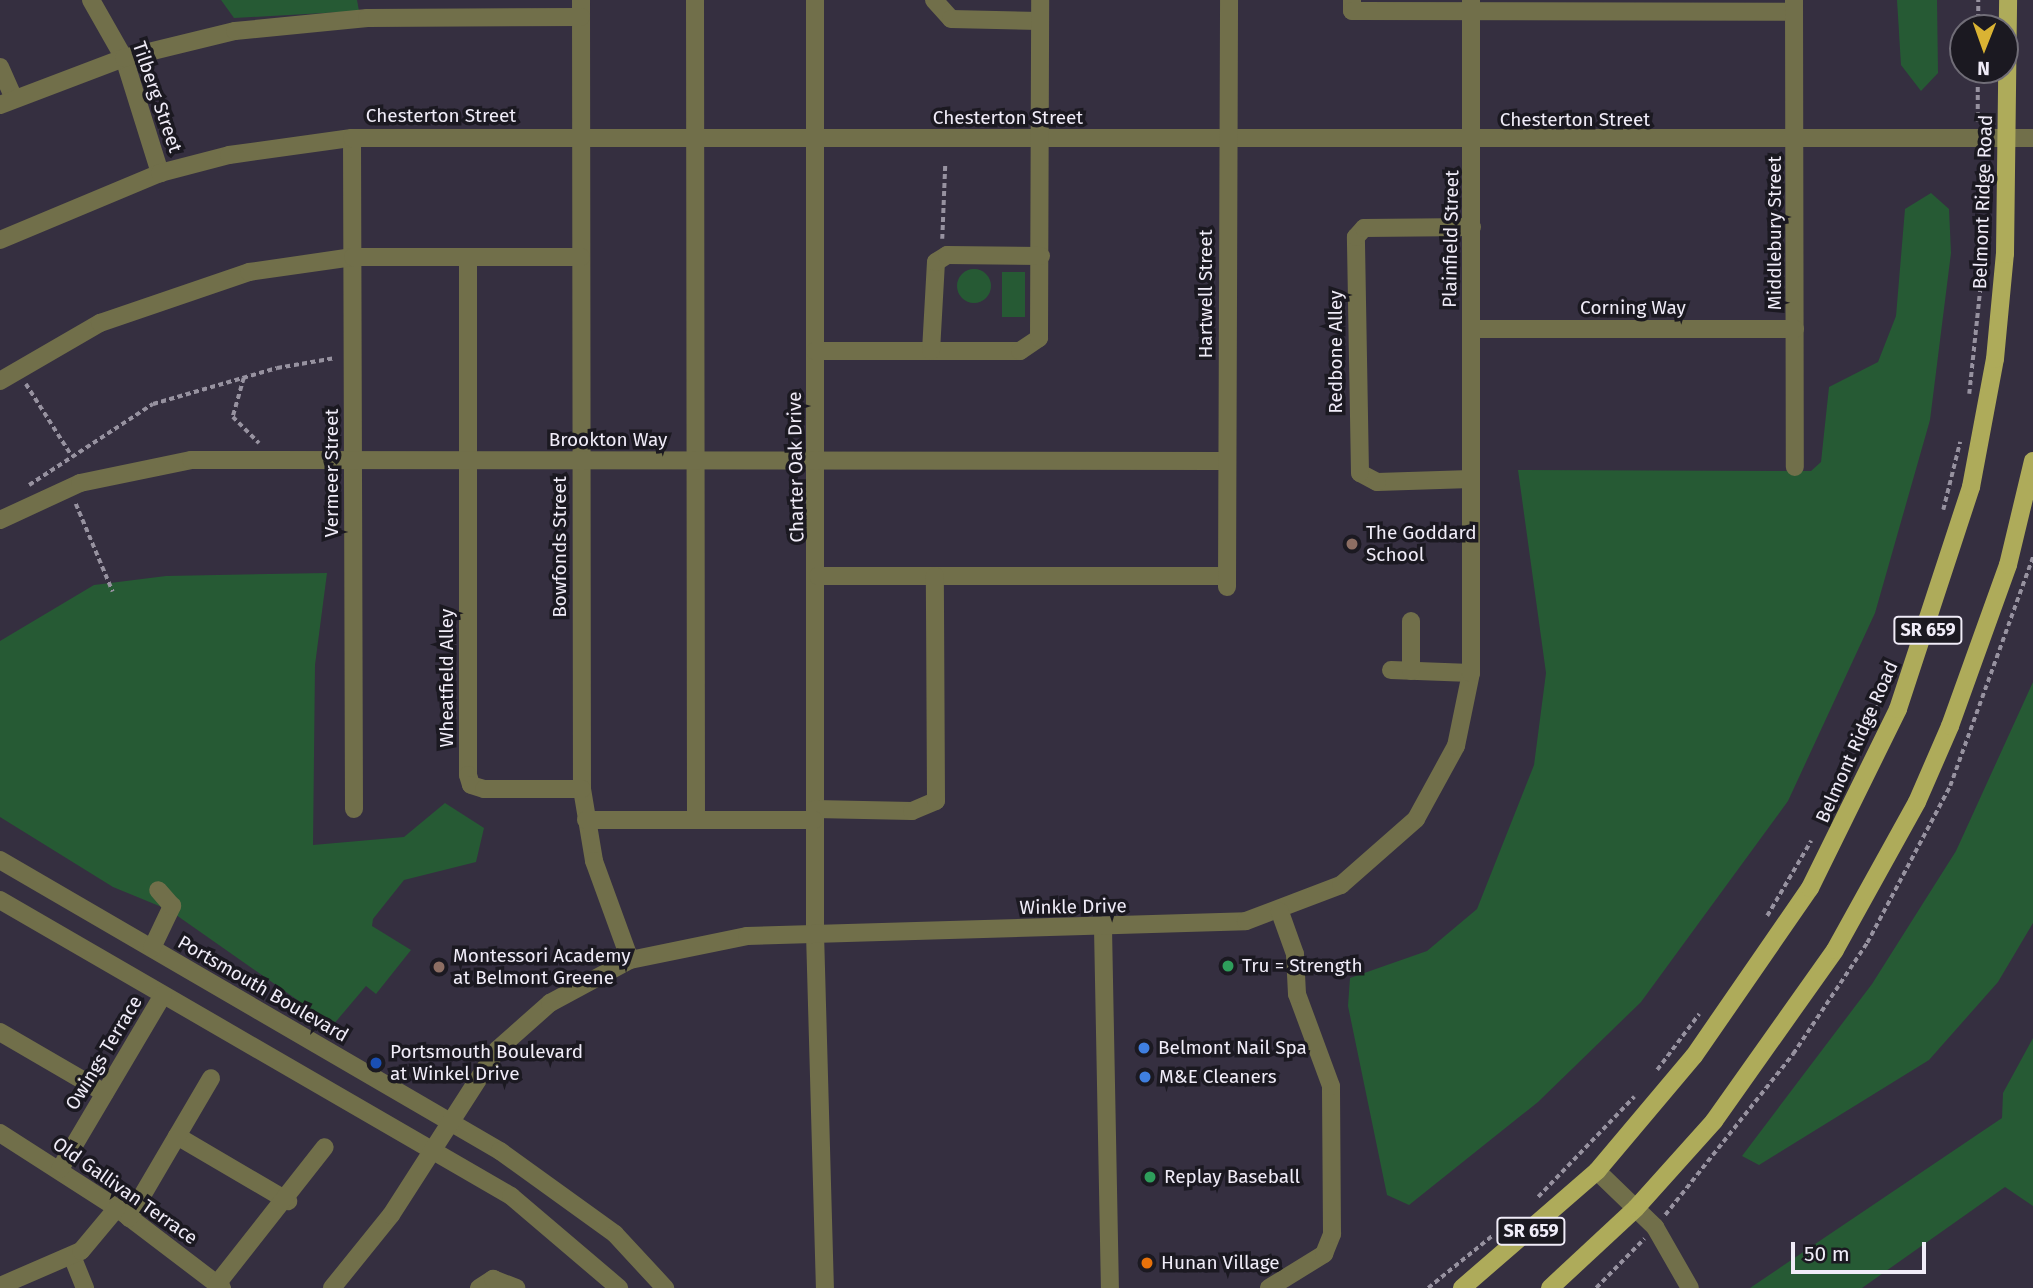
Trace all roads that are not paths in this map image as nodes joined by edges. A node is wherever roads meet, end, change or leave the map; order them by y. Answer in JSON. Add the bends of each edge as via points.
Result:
{"nodes":[{"id":1,"x":91,"y":0,"type":"edge"},
{"id":2,"x":695,"y":0,"type":"edge"},
{"id":3,"x":815,"y":0,"type":"edge"},
{"id":4,"x":934,"y":0,"type":"edge"},
{"id":5,"x":1040,"y":0,"type":"edge"},
{"id":6,"x":1229,"y":0,"type":"edge"},
{"id":7,"x":2008,"y":0,"type":"edge"},
{"id":8,"x":1471,"y":5,"type":"edge"},
{"id":9,"x":1629,"y":5,"type":"edge"},
{"id":10,"x":1352,"y":6,"type":"edge"},
{"id":11,"x":1794,"y":6,"type":"edge"},
{"id":12,"x":581,"y":9,"type":"edge"},
{"id":13,"x":1040,"y":21,"type":"junction"},
{"id":14,"x":124,"y":58,"type":"junction"},
{"id":15,"x":0,"y":67,"type":"edge"},
{"id":16,"x":7,"y":102,"type":"edge"},
{"id":17,"x":581,"y":137,"type":"junction"},
{"id":18,"x":694,"y":137,"type":"junction"},
{"id":19,"x":2008,"y":137,"type":"junction"},
{"id":20,"x":352,"y":138,"type":"junction"},
{"id":21,"x":815,"y":138,"type":"junction"},
{"id":22,"x":2033,"y":138,"type":"edge"},
{"id":23,"x":1040,"y":139,"type":"junction"},
{"id":24,"x":1796,"y":140,"type":"junction"},
{"id":25,"x":1228,"y":141,"type":"junction"},
{"id":26,"x":1473,"y":141,"type":"junction"},
{"id":27,"x":160,"y":173,"type":"junction"},
{"id":28,"x":1472,"y":227,"type":"junction"},
{"id":29,"x":0,"y":240,"type":"edge"},
{"id":30,"x":1041,"y":256,"type":"junction"},
{"id":31,"x":353,"y":257,"type":"junction"},
{"id":32,"x":468,"y":257,"type":"junction"},
{"id":33,"x":581,"y":257,"type":"junction"},
{"id":34,"x":1471,"y":329,"type":"junction"},
{"id":35,"x":1795,"y":329,"type":"junction"},
{"id":36,"x":815,"y":351,"type":"junction"},
{"id":37,"x":931,"y":351,"type":"junction"},
{"id":38,"x":0,"y":381,"type":"edge"},
{"id":39,"x":353,"y":460,"type":"junction"},
{"id":40,"x":468,"y":460,"type":"junction"},
{"id":41,"x":581,"y":461,"type":"junction"},
{"id":42,"x":696,"y":461,"type":"junction"},
{"id":43,"x":1227,"y":461,"type":"junction"},
{"id":44,"x":2033,"y":461,"type":"edge"},
{"id":45,"x":817,"y":463,"type":"junction"},
{"id":46,"x":1796,"y":467,"type":"dead end"},
{"id":47,"x":1471,"y":479,"type":"junction"},
{"id":48,"x":0,"y":520,"type":"edge"},
{"id":49,"x":818,"y":576,"type":"junction"},
{"id":50,"x":935,"y":576,"type":"junction"},
{"id":51,"x":1411,"y":621,"type":"dead end"},
{"id":52,"x":1391,"y":670,"type":"dead end"},
{"id":53,"x":1411,"y":671,"type":"junction"},
{"id":54,"x":1471,"y":673,"type":"junction"},
{"id":55,"x":582,"y":789,"type":"junction"},
{"id":56,"x":354,"y":809,"type":"dead end"},
{"id":57,"x":815,"y":814,"type":"junction"},
{"id":58,"x":586,"y":820,"type":"junction"},
{"id":59,"x":696,"y":820,"type":"junction"},
{"id":60,"x":0,"y":860,"type":"edge"},
{"id":61,"x":158,"y":890,"type":"dead end"},
{"id":62,"x":0,"y":900,"type":"edge"},
{"id":63,"x":1280,"y":912,"type":"junction"},
{"id":64,"x":1103,"y":928,"type":"junction"},
{"id":65,"x":815,"y":933,"type":"junction"},
{"id":66,"x":152,"y":948,"type":"junction"},
{"id":67,"x":630,"y":960,"type":"junction"},
{"id":68,"x":163,"y":995,"type":"junction"},
{"id":69,"x":0,"y":1032,"type":"edge"},
{"id":70,"x":211,"y":1078,"type":"dead end"},
{"id":71,"x":105,"y":1093,"type":"junction"},
{"id":72,"x":447,"y":1120,"type":"junction"},
{"id":73,"x":0,"y":1133,"type":"edge"},
{"id":74,"x":177,"y":1136,"type":"junction"},
{"id":75,"x":325,"y":1147,"type":"dead end"},
{"id":76,"x":431,"y":1148,"type":"junction"},
{"id":77,"x":60,"y":1169,"type":"junction"},
{"id":78,"x":1597,"y":1171,"type":"junction"},
{"id":79,"x":288,"y":1201,"type":"junction"},
{"id":80,"x":1636,"y":1208,"type":"junction"},
{"id":81,"x":123,"y":1213,"type":"junction"},
{"id":82,"x":72,"y":1256,"type":"junction"},
{"id":83,"x":0,"y":1286,"type":"edge"},
{"id":84,"x":220,"y":1286,"type":"edge"},
{"id":85,"x":86,"y":1288,"type":"edge"},
{"id":86,"x":332,"y":1288,"type":"edge"},
{"id":87,"x":480,"y":1288,"type":"edge"},
{"id":88,"x":516,"y":1288,"type":"edge"},
{"id":89,"x":619,"y":1288,"type":"edge"},
{"id":90,"x":666,"y":1288,"type":"edge"},
{"id":91,"x":824,"y":1288,"type":"edge"},
{"id":92,"x":1110,"y":1288,"type":"edge"},
{"id":93,"x":1269,"y":1288,"type":"edge"},
{"id":94,"x":1462,"y":1288,"type":"edge"},
{"id":95,"x":1550,"y":1288,"type":"edge"},
{"id":96,"x":1690,"y":1288,"type":"edge"}],
"edges":[{"from":1,"to":14,"type":"street","name":"Tilberg Street"},
{"from":2,"to":18,"type":"street"},
{"from":3,"to":21,"type":"street","name":"Charter Oak Drive"},
{"from":4,"to":13,"type":"street","via":[[951,19]]},
{"from":5,"to":13,"type":"street"},
{"from":6,"to":25,"type":"street","name":"Hartwell Street"},
{"from":7,"to":19,"type":"main road","name":"Belmont Ridge Road","number":"SR 659"},
{"from":8,"to":9,"type":"street"},
{"from":8,"to":10,"type":"street"},
{"from":8,"to":26,"type":"street","name":"Plainfield Street"},
{"from":9,"to":11,"type":"street"},
{"from":11,"to":24,"type":"street","name":"Middlebury Street"},
{"from":12,"to":14,"type":"street","via":[[300,23]]},
{"from":12,"to":17,"type":"street","name":"Bowfonds Street"},
{"from":13,"to":23,"type":"street"},
{"from":14,"to":16,"type":"street"},
{"from":14,"to":27,"type":"street","name":"Tilberg Street"},
{"from":15,"to":16,"type":"street"},
{"from":17,"to":18,"type":"street","name":"Chesterton Street"},
{"from":17,"to":20,"type":"street","name":"Chesterton Street"},
{"from":17,"to":33,"type":"street","name":"Bowfonds Street"},
{"from":18,"to":21,"type":"street","name":"Chesterton Street"},
{"from":18,"to":42,"type":"street"},
{"from":19,"to":22,"type":"street","name":"Chesterton Street"},
{"from":19,"to":24,"type":"street","name":"Chesterton Street"},
{"from":19,"to":78,"type":"main road","name":"Belmont Ridge Road","number":"SR 659","via":[[2005,254],[1985,418],[1950,561],[1898,709],[1845,825],[1765,960]]},
{"from":20,"to":27,"type":"street","name":"Chesterton Street","via":[[229,155]]},
{"from":20,"to":31,"type":"street","name":"Vermeer Street"},
{"from":21,"to":23,"type":"street","name":"Chesterton Street"},
{"from":21,"to":36,"type":"street","name":"Charter Oak Drive"},
{"from":23,"to":25,"type":"street","name":"Chesterton Street"},
{"from":23,"to":30,"type":"street"},
{"from":24,"to":26,"type":"street","name":"Chesterton Street"},
{"from":24,"to":35,"type":"street","name":"Middlebury Street"},
{"from":25,"to":26,"type":"street","name":"Chesterton Street"},
{"from":25,"to":43,"type":"street","name":"Hartwell Street"},
{"from":26,"to":28,"type":"street","name":"Plainfield Street"},
{"from":27,"to":29,"type":"street","name":"Chesterton Street"},
{"from":28,"to":34,"type":"street","name":"Plainfield Street"},
{"from":28,"to":47,"type":"street","name":"Redbone Alley","via":[[1364,228],[1356,237],[1360,474],[1377,482]]},
{"from":30,"to":37,"type":"street","via":[[1041,330],[1032,347]]},
{"from":30,"to":37,"type":"street","via":[[941,259],[932,272]]},
{"from":31,"to":32,"type":"street"},
{"from":31,"to":38,"type":"street","via":[[190,288],[100,323]]},
{"from":31,"to":39,"type":"street","name":"Vermeer Street"},
{"from":32,"to":33,"type":"street"},
{"from":32,"to":40,"type":"street"},
{"from":33,"to":41,"type":"street","name":"Bowfonds Street"},
{"from":34,"to":35,"type":"street","name":"Corning Way"},
{"from":34,"to":47,"type":"street","name":"Plainfield Street"},
{"from":35,"to":46,"type":"street","name":"Middlebury Street"},
{"from":36,"to":37,"type":"street"},
{"from":36,"to":45,"type":"street","name":"Charter Oak Drive"},
{"from":39,"to":40,"type":"street","name":"Brookton Way"},
{"from":39,"to":48,"type":"street","name":"Brookton Way","via":[[191,460],[147,465],[69,487]]},
{"from":39,"to":56,"type":"street","name":"Vermeer Street"},
{"from":40,"to":41,"type":"street","name":"Brookton Way"},
{"from":40,"to":55,"type":"street","name":"Wheatfield Alley","via":[[471,785],[484,789]]},
{"from":41,"to":42,"type":"street","name":"Brookton Way"},
{"from":41,"to":55,"type":"street","name":"Bowfonds Street"},
{"from":42,"to":45,"type":"street","name":"Brookton Way"},
{"from":42,"to":59,"type":"street"},
{"from":43,"to":45,"type":"street","name":"Brookton Way"},
{"from":43,"to":50,"type":"street","name":"Hartwell Street","via":[[1227,582]]},
{"from":44,"to":80,"type":"main road","number":"SR 659","via":[[1975,664],[1910,814],[1781,1032]]},
{"from":45,"to":49,"type":"street","name":"Charter Oak Drive"},
{"from":47,"to":54,"type":"street","name":"Winkle Drive"},
{"from":49,"to":50,"type":"street"},
{"from":49,"to":57,"type":"street","name":"Charter Oak Drive"},
{"from":50,"to":57,"type":"street","via":[[936,801],[912,811]]},
{"from":51,"to":53,"type":"street"},
{"from":52,"to":53,"type":"street"},
{"from":53,"to":54,"type":"street"},
{"from":54,"to":63,"type":"street","name":"Winkle Drive","via":[[1456,746],[1416,819],[1367,867]]},
{"from":55,"to":58,"type":"street","name":"Bowfonds Street"},
{"from":57,"to":59,"type":"street"},
{"from":57,"to":65,"type":"street","name":"Charter Oak Drive"},
{"from":58,"to":59,"type":"street"},
{"from":58,"to":67,"type":"street","name":"Bowfonds Street"},
{"from":60,"to":66,"type":"street","name":"Portsmouth Boulevard"},
{"from":61,"to":66,"type":"street","via":[[172,906]]},
{"from":62,"to":68,"type":"street"},
{"from":63,"to":64,"type":"street","name":"Winkle Drive","via":[[1215,926]]},
{"from":63,"to":93,"type":"street","via":[[1295,954],[1297,994],[1331,1086],[1332,1234],[1324,1254]]},
{"from":64,"to":65,"type":"street","name":"Winkle Drive"},
{"from":64,"to":92,"type":"street"},
{"from":65,"to":67,"type":"street","name":"Winkle Drive","via":[[705,940]]},
{"from":65,"to":91,"type":"street","name":"Charter Oak Drive"},
{"from":66,"to":72,"type":"street","name":"Portsmouth Boulevard"},
{"from":67,"to":72,"type":"street","name":"Winkle Drive","via":[[524,1022],[468,1086]]},
{"from":68,"to":71,"type":"street","name":"Owings Terrace"},
{"from":68,"to":76,"type":"street"},
{"from":69,"to":71,"type":"street"},
{"from":70,"to":74,"type":"street"},
{"from":71,"to":77,"type":"street","name":"Owings Terrace"},
{"from":72,"to":76,"type":"street","name":"Winkle Drive"},
{"from":72,"to":90,"type":"street","name":"Portsmouth Boulevard","via":[[557,1188],[615,1234]]},
{"from":73,"to":77,"type":"street","name":"Old Gallivan Terrace"},
{"from":74,"to":79,"type":"street"},
{"from":74,"to":81,"type":"street"},
{"from":75,"to":79,"type":"street"},
{"from":76,"to":86,"type":"street","name":"Winkle Drive","via":[[390,1215]]},
{"from":76,"to":89,"type":"street","via":[[536,1214]]},
{"from":77,"to":81,"type":"street","name":"Old Gallivan Terrace"},
{"from":78,"to":80,"type":"street"},
{"from":78,"to":94,"type":"main road","name":"Belmont Ridge Road","number":"SR 659"},
{"from":79,"to":84,"type":"street"},
{"from":80,"to":95,"type":"main road","number":"SR 659"},
{"from":80,"to":96,"type":"street"},
{"from":81,"to":82,"type":"street"},
{"from":81,"to":84,"type":"street","name":"Old Gallivan Terrace"},
{"from":82,"to":83,"type":"street"},
{"from":82,"to":85,"type":"street"},
{"from":87,"to":88,"type":"street","via":[[494,1279]]}]}
